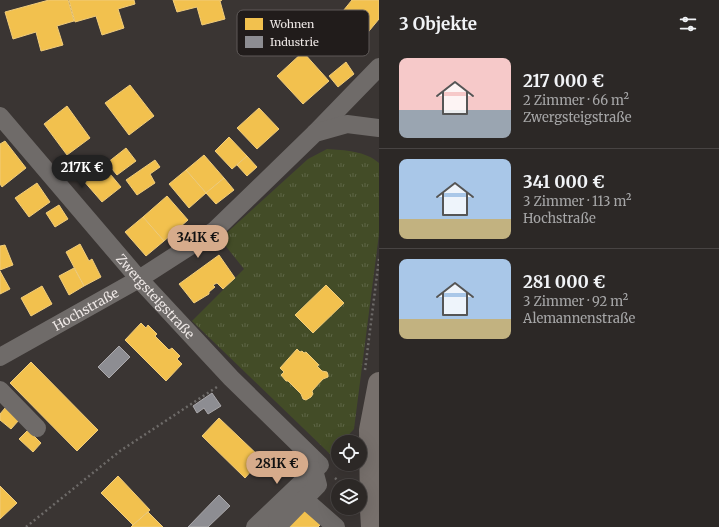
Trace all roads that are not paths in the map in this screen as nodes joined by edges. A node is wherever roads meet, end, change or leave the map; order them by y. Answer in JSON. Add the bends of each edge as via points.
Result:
{"nodes":[{"id":1,"x":379,"y":67,"type":"edge"},
{"id":2,"x":0,"y":117,"type":"edge"},
{"id":3,"x":379,"y":128,"type":"edge"},
{"id":4,"x":315,"y":133,"type":"junction"},
{"id":5,"x":139,"y":279,"type":"junction"},
{"id":6,"x":0,"y":357,"type":"edge"},
{"id":7,"x":372,"y":377,"type":"edge"},
{"id":8,"x":0,"y":390,"type":"edge"},
{"id":9,"x":37,"y":428,"type":"dead end"},
{"id":10,"x":317,"y":468,"type":"junction"},
{"id":11,"x":304,"y":499,"type":"junction"},
{"id":12,"x":255,"y":527,"type":"edge"},
{"id":13,"x":277,"y":527,"type":"edge"},
{"id":14,"x":336,"y":527,"type":"edge"},
{"id":15,"x":372,"y":527,"type":"edge"}],
"edges":[{"from":1,"to":4,"type":"street","name":"Hochstraße"},
{"from":2,"to":5,"type":"street","name":"Zwergsteigstraße"},
{"from":3,"to":4,"type":"street","name":"Hochstraße","via":[[347,124]]},
{"from":4,"to":5,"type":"street","name":"Hochstraße","via":[[215,230]]},
{"from":5,"to":6,"type":"street","name":"Hochstraße"},
{"from":5,"to":10,"type":"street","name":"Zwergsteigstraße"},
{"from":7,"to":15,"type":"main road"},
{"from":8,"to":9,"type":"street"},
{"from":10,"to":11,"type":"street","via":[[318,485]]},
{"from":10,"to":12,"type":"street"},
{"from":11,"to":13,"type":"street"},
{"from":11,"to":14,"type":"street"}]}
